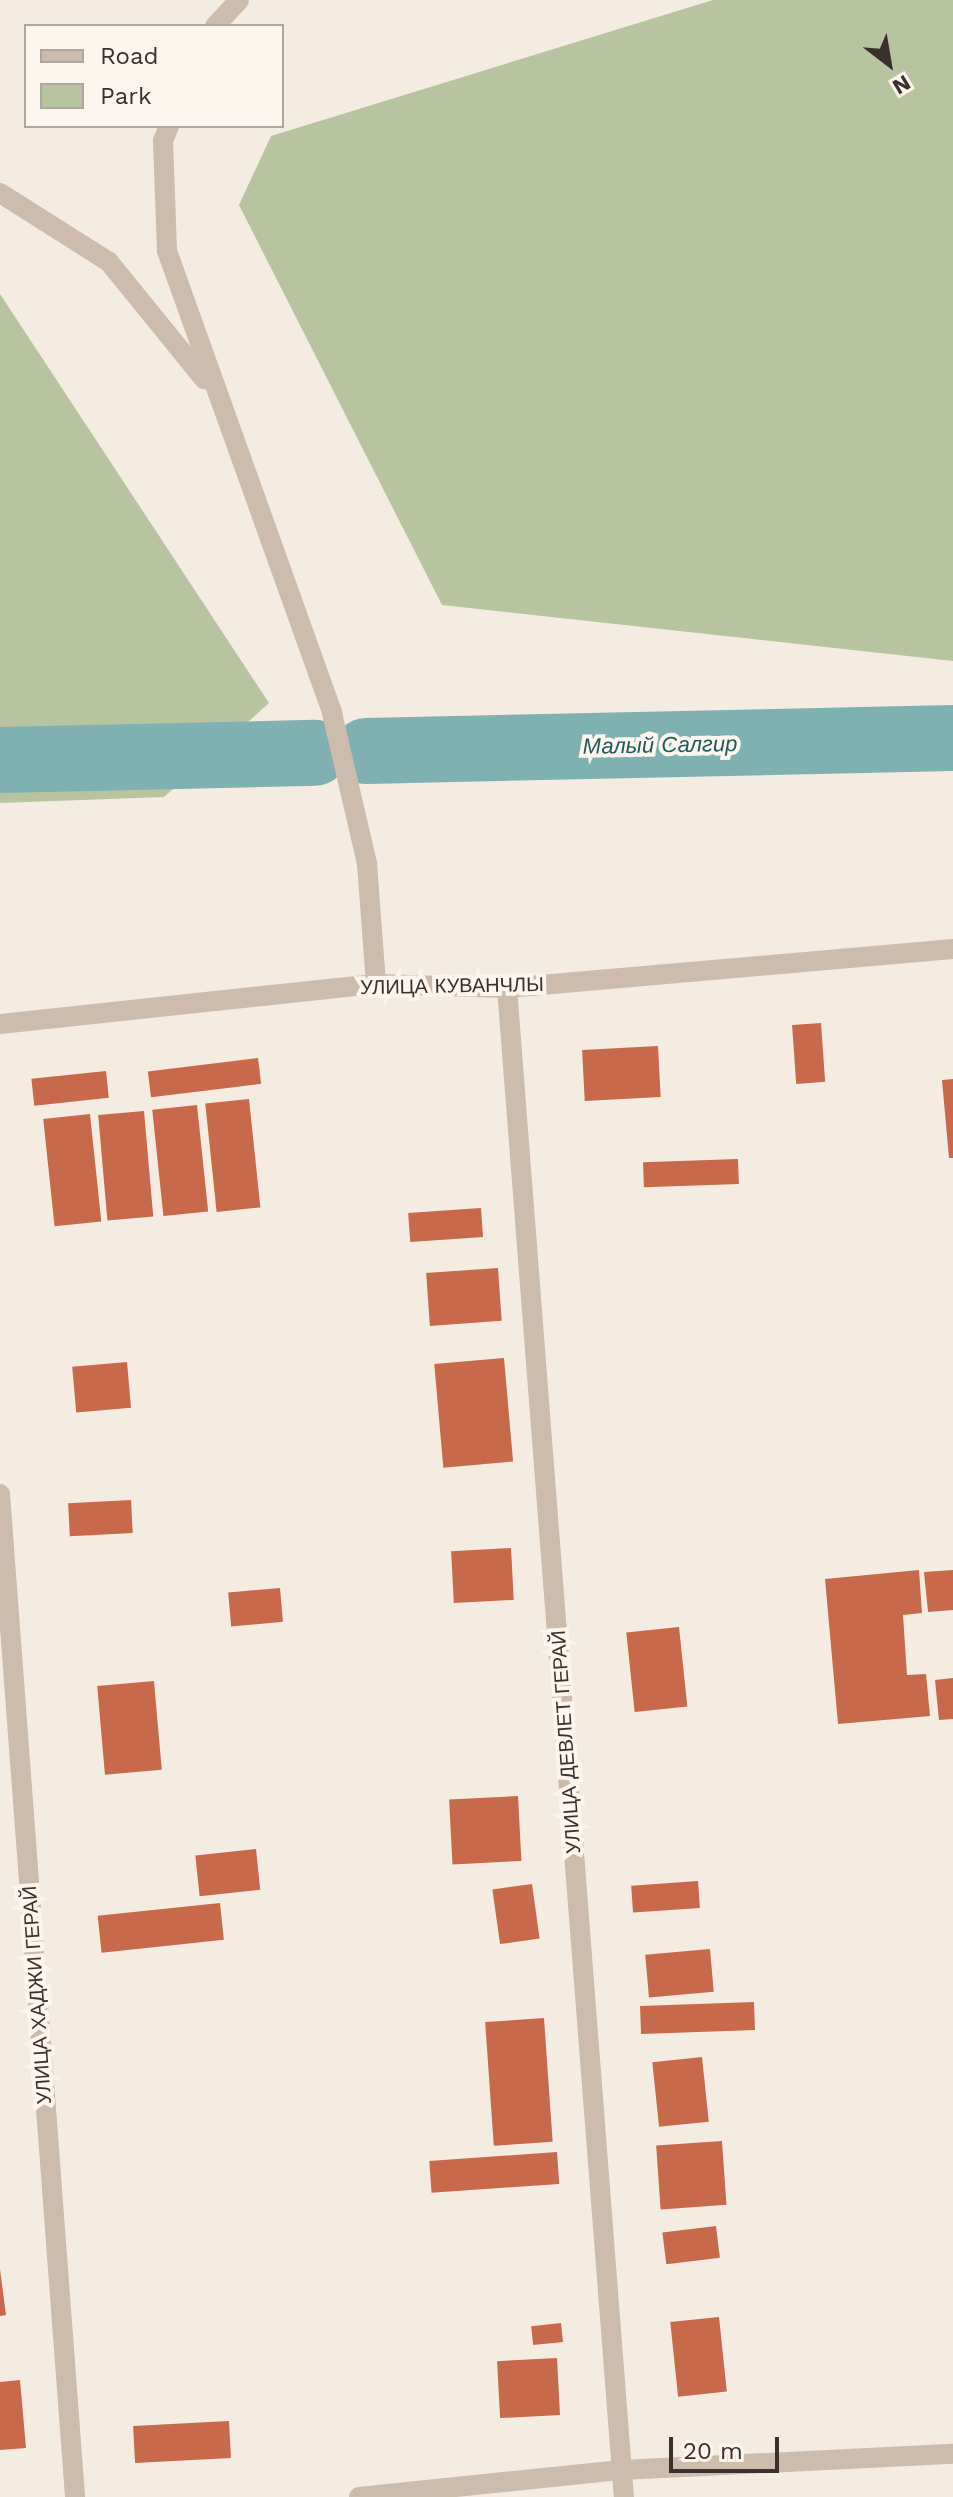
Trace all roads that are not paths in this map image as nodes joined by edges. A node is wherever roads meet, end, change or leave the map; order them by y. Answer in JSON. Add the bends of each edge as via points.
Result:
{"nodes":[{"id":1,"x":239,"y":0,"type":"edge"},
{"id":2,"x":217,"y":24,"type":"edge"},
{"id":3,"x":168,"y":128,"type":"edge"},
{"id":4,"x":0,"y":193,"type":"edge"},
{"id":5,"x":212,"y":388,"type":"junction"},
{"id":6,"x":953,"y":949,"type":"edge"},
{"id":7,"x":376,"y":984,"type":"junction"},
{"id":8,"x":507,"y":988,"type":"junction"},
{"id":9,"x":0,"y":1024,"type":"edge"},
{"id":10,"x":0,"y":1494,"type":"edge"},
{"id":11,"x":953,"y":2454,"type":"edge"},
{"id":12,"x":622,"y":2470,"type":"junction"},
{"id":13,"x":75,"y":2497,"type":"edge"},
{"id":14,"x":359,"y":2497,"type":"edge"},
{"id":15,"x":624,"y":2497,"type":"edge"}],
"edges":[{"from":1,"to":2,"type":"street"},
{"from":3,"to":5,"type":"street","via":[[163,141],[167,251]]},
{"from":4,"to":5,"type":"street","via":[[109,262]]},
{"from":5,"to":7,"type":"street","via":[[332,713],[367,864]]},
{"from":6,"to":8,"type":"street","name":"УЛИЦА КУВАНЧЛЫ"},
{"from":7,"to":8,"type":"street","name":"УЛИЦА КУВАНЧЛЫ"},
{"from":7,"to":9,"type":"street","name":"УЛИЦА КУВАНЧЛЫ"},
{"from":8,"to":12,"type":"street","name":"УЛИЦА ДЕВЛЕТ ГЕРАЙ"},
{"from":10,"to":13,"type":"street","name":"УЛИЦА ХАДЖИ ГЕРАЙ"},
{"from":11,"to":12,"type":"street"},
{"from":12,"to":14,"type":"street"},
{"from":12,"to":15,"type":"street","name":"УЛИЦА ДЕВЛЕТ ГЕРАЙ"}]}
